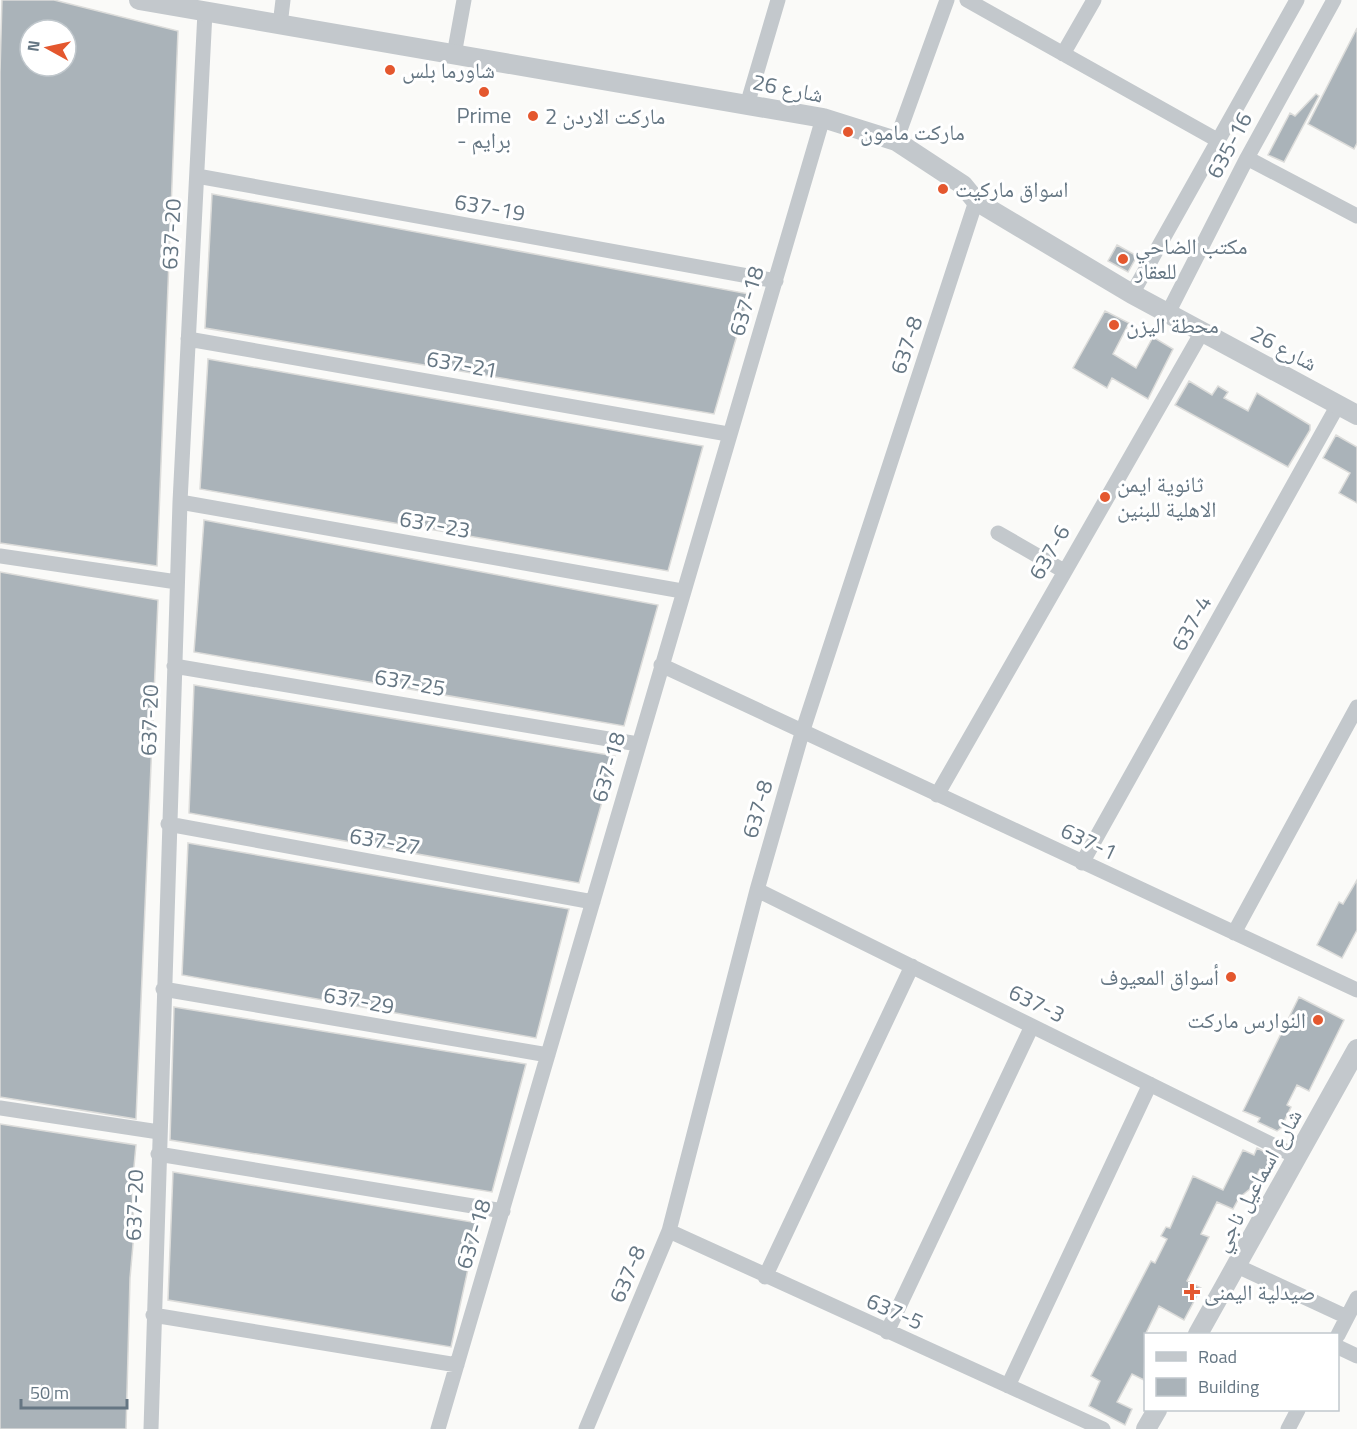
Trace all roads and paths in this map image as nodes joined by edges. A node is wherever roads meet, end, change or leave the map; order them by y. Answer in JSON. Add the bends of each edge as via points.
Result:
{"nodes":[{"id":1,"x":139,"y":0,"type":"edge"},
{"id":2,"x":283,"y":0,"type":"edge"},
{"id":3,"x":464,"y":0,"type":"edge"},
{"id":4,"x":778,"y":0,"type":"edge"},
{"id":5,"x":946,"y":0,"type":"edge"},
{"id":6,"x":967,"y":0,"type":"edge"},
{"id":7,"x":1094,"y":0,"type":"edge"},
{"id":8,"x":1297,"y":0,"type":"edge"},
{"id":9,"x":1334,"y":0,"type":"edge"},
{"id":10,"x":205,"y":12,"type":"junction"},
{"id":11,"x":280,"y":25,"type":"junction"},
{"id":12,"x":1063,"y":54,"type":"junction"},
{"id":13,"x":454,"y":55,"type":"junction"},
{"id":14,"x":747,"y":105,"type":"junction"},
{"id":15,"x":823,"y":118,"type":"junction"},
{"id":16,"x":896,"y":141,"type":"junction"},
{"id":17,"x":1219,"y":141,"type":"junction"},
{"id":18,"x":1247,"y":158,"type":"junction"},
{"id":19,"x":196,"y":176,"type":"junction"},
{"id":20,"x":976,"y":201,"type":"junction"},
{"id":21,"x":1357,"y":216,"type":"edge"},
{"id":22,"x":776,"y":281,"type":"junction"},
{"id":23,"x":1132,"y":294,"type":"junction"},
{"id":24,"x":1168,"y":313,"type":"junction"},
{"id":25,"x":1202,"y":332,"type":"junction"},
{"id":26,"x":188,"y":339,"type":"junction"},
{"id":27,"x":1338,"y":405,"type":"junction"},
{"id":28,"x":1357,"y":415,"type":"edge"},
{"id":29,"x":728,"y":434,"type":"junction"},
{"id":30,"x":180,"y":502,"type":"junction"},
{"id":31,"x":998,"y":533,"type":"dead end"},
{"id":32,"x":0,"y":556,"type":"edge"},
{"id":33,"x":1064,"y":571,"type":"junction"},
{"id":34,"x":177,"y":582,"type":"junction"},
{"id":35,"x":682,"y":591,"type":"junction"},
{"id":36,"x":661,"y":665,"type":"junction"},
{"id":37,"x":174,"y":666,"type":"junction"},
{"id":38,"x":1357,"y":707,"type":"edge"},
{"id":39,"x":802,"y":733,"type":"junction"},
{"id":40,"x":638,"y":744,"type":"junction"},
{"id":41,"x":937,"y":795,"type":"junction"},
{"id":42,"x":168,"y":824,"type":"junction"},
{"id":43,"x":1082,"y":863,"type":"junction"},
{"id":44,"x":758,"y":890,"type":"junction"},
{"id":45,"x":593,"y":902,"type":"junction"},
{"id":46,"x":1234,"y":933,"type":"junction"},
{"id":47,"x":912,"y":966,"type":"junction"},
{"id":48,"x":163,"y":989,"type":"junction"},
{"id":49,"x":1357,"y":990,"type":"edge"},
{"id":50,"x":1032,"y":1026,"type":"junction"},
{"id":51,"x":1357,"y":1049,"type":"edge"},
{"id":52,"x":548,"y":1055,"type":"junction"},
{"id":53,"x":1150,"y":1084,"type":"junction"},
{"id":54,"x":0,"y":1108,"type":"edge"},
{"id":55,"x":159,"y":1132,"type":"junction"},
{"id":56,"x":158,"y":1154,"type":"junction"},
{"id":57,"x":1297,"y":1157,"type":"junction"},
{"id":58,"x":503,"y":1211,"type":"junction"},
{"id":59,"x":669,"y":1231,"type":"junction"},
{"id":60,"x":1237,"y":1266,"type":"junction"},
{"id":61,"x":765,"y":1277,"type":"junction"},
{"id":62,"x":1357,"y":1298,"type":"edge"},
{"id":63,"x":153,"y":1315,"type":"junction"},
{"id":64,"x":1347,"y":1317,"type":"junction"},
{"id":65,"x":887,"y":1332,"type":"junction"},
{"id":66,"x":1199,"y":1333,"type":"edge"},
{"id":67,"x":1339,"y":1333,"type":"edge"},
{"id":68,"x":1339,"y":1347,"type":"edge"},
{"id":69,"x":1357,"y":1356,"type":"edge"},
{"id":70,"x":457,"y":1365,"type":"junction"},
{"id":71,"x":1008,"y":1386,"type":"junction"},
{"id":72,"x":1156,"y":1411,"type":"edge"},
{"id":73,"x":1297,"y":1411,"type":"edge"},
{"id":74,"x":151,"y":1429,"type":"edge"},
{"id":75,"x":438,"y":1429,"type":"edge"},
{"id":76,"x":586,"y":1429,"type":"edge"},
{"id":77,"x":1103,"y":1429,"type":"edge"},
{"id":78,"x":1146,"y":1429,"type":"edge"},
{"id":79,"x":1288,"y":1429,"type":"edge"}],
"edges":[{"from":1,"to":10,"type":"street","name":"شارع 26"},
{"from":2,"to":11,"type":"street"},
{"from":3,"to":13,"type":"street"},
{"from":4,"to":14,"type":"street"},
{"from":5,"to":16,"type":"street"},
{"from":6,"to":12,"type":"street"},
{"from":7,"to":12,"type":"street"},
{"from":8,"to":17,"type":"street","name":"635-16"},
{"from":9,"to":18,"type":"street","name":"635-16"},
{"from":10,"to":11,"type":"street","name":"شارع 26"},
{"from":10,"to":19,"type":"street","name":"637-20"},
{"from":11,"to":13,"type":"street","name":"شارع 26"},
{"from":12,"to":17,"type":"street"},
{"from":13,"to":14,"type":"street","name":"شارع 26"},
{"from":14,"to":15,"type":"street","name":"شارع 26"},
{"from":15,"to":16,"type":"street","name":"شارع 26"},
{"from":15,"to":22,"type":"street","name":"637-18"},
{"from":16,"to":20,"type":"street","name":"شارع 26","via":[[963,185]]},
{"from":17,"to":23,"type":"street","name":"635-16"},
{"from":18,"to":21,"type":"street"},
{"from":18,"to":24,"type":"street","name":"635-16"},
{"from":19,"to":22,"type":"street","name":"637-19"},
{"from":19,"to":26,"type":"street","name":"637-20"},
{"from":20,"to":23,"type":"street","name":"شارع 26"},
{"from":20,"to":39,"type":"street","name":"637-8"},
{"from":22,"to":29,"type":"street","name":"637-18"},
{"from":23,"to":24,"type":"street","name":"شارع 26"},
{"from":24,"to":25,"type":"street","name":"شارع 26"},
{"from":25,"to":27,"type":"street","name":"شارع 26"},
{"from":25,"to":33,"type":"street","name":"637-6"},
{"from":26,"to":29,"type":"street","name":"637-21"},
{"from":26,"to":30,"type":"street","name":"637-20"},
{"from":27,"to":28,"type":"street","name":"شارع 26"},
{"from":27,"to":43,"type":"street","name":"637-4"},
{"from":29,"to":35,"type":"street","name":"637-18"},
{"from":30,"to":34,"type":"street","name":"637-20"},
{"from":30,"to":35,"type":"street","name":"637-23"},
{"from":31,"to":33,"type":"street"},
{"from":32,"to":34,"type":"street"},
{"from":33,"to":41,"type":"street","name":"637-6"},
{"from":34,"to":37,"type":"street","name":"637-20"},
{"from":35,"to":36,"type":"street","name":"637-18"},
{"from":36,"to":39,"type":"street","name":"637-1"},
{"from":36,"to":40,"type":"street","name":"637-18"},
{"from":37,"to":40,"type":"street","name":"637-25"},
{"from":37,"to":42,"type":"street","name":"637-20"},
{"from":38,"to":46,"type":"street"},
{"from":39,"to":41,"type":"street","name":"637-1"},
{"from":39,"to":44,"type":"street","name":"637-8"},
{"from":40,"to":45,"type":"street","name":"637-18"},
{"from":41,"to":43,"type":"street","name":"637-1"},
{"from":42,"to":45,"type":"street","name":"637-27"},
{"from":42,"to":48,"type":"street","name":"637-20"},
{"from":43,"to":46,"type":"street","name":"637-1"},
{"from":44,"to":47,"type":"street","name":"637-3"},
{"from":44,"to":59,"type":"street","name":"637-8"},
{"from":45,"to":52,"type":"street","name":"637-18"},
{"from":46,"to":49,"type":"street","name":"637-1"},
{"from":47,"to":50,"type":"street","name":"637-3"},
{"from":47,"to":61,"type":"street"},
{"from":48,"to":52,"type":"street","name":"637-29"},
{"from":48,"to":55,"type":"street","name":"637-20"},
{"from":50,"to":53,"type":"street","name":"637-3"},
{"from":50,"to":65,"type":"street"},
{"from":51,"to":57,"type":"street","name":"شارع اسماعيل ناجي"},
{"from":52,"to":58,"type":"street","name":"637-18"},
{"from":53,"to":57,"type":"street","name":"637-3"},
{"from":53,"to":71,"type":"street"},
{"from":54,"to":55,"type":"street"},
{"from":55,"to":56,"type":"street","name":"637-20"},
{"from":56,"to":58,"type":"street"},
{"from":56,"to":63,"type":"street","name":"637-20"},
{"from":57,"to":60,"type":"street","name":"شارع اسماعيل ناجي"},
{"from":58,"to":70,"type":"street","name":"637-18"},
{"from":59,"to":61,"type":"street","name":"637-5"},
{"from":59,"to":76,"type":"street","name":"637-8"},
{"from":60,"to":64,"type":"street"},
{"from":60,"to":66,"type":"street","name":"شارع اسماعيل ناجي"},
{"from":61,"to":65,"type":"street","name":"637-5"},
{"from":62,"to":64,"type":"street"},
{"from":63,"to":70,"type":"street"},
{"from":63,"to":74,"type":"street","name":"637-20"},
{"from":64,"to":67,"type":"street"},
{"from":65,"to":71,"type":"street","name":"637-5"},
{"from":68,"to":69,"type":"street"},
{"from":70,"to":75,"type":"street","name":"637-18"},
{"from":71,"to":77,"type":"street","name":"637-5"},
{"from":72,"to":78,"type":"street"},
{"from":73,"to":79,"type":"street"}]}
